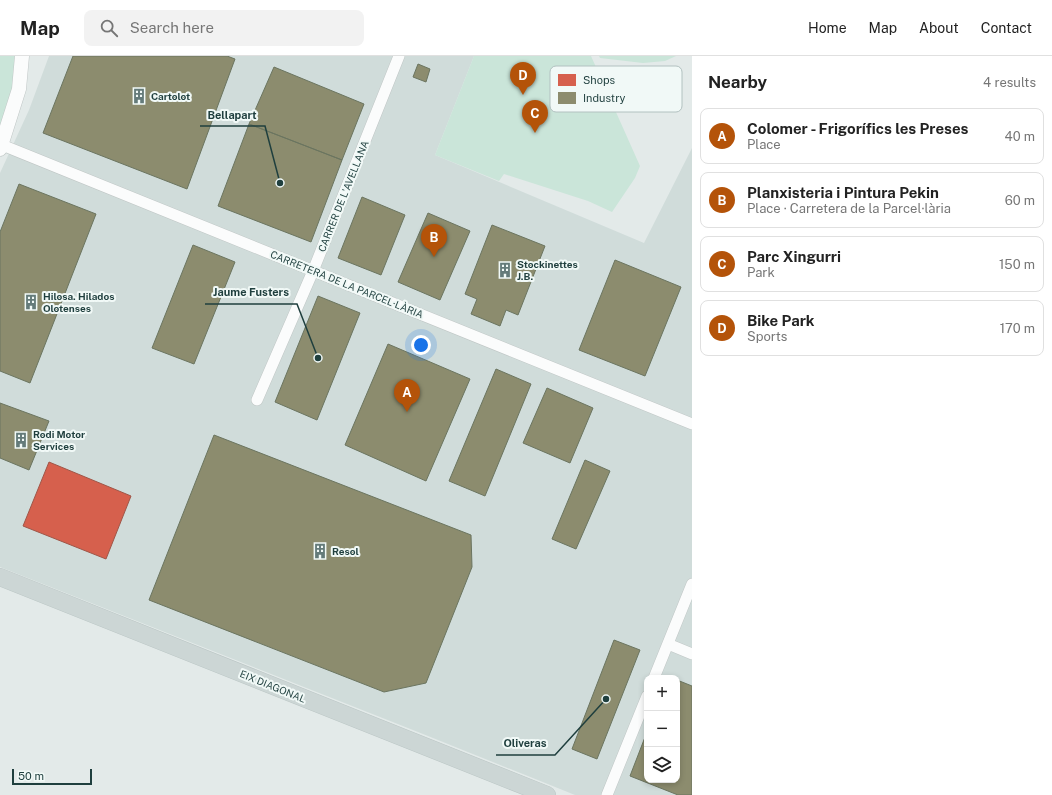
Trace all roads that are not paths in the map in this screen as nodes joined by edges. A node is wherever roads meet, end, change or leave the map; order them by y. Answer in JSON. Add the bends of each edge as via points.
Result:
{"nodes":[{"id":1,"x":399,"y":56,"type":"edge"},
{"id":2,"x":24,"y":58,"type":"edge"},
{"id":3,"x":1,"y":147,"type":"edge"},
{"id":4,"x":313,"y":271,"type":"junction"},
{"id":5,"x":257,"y":400,"type":"dead end"},
{"id":6,"x":692,"y":424,"type":"edge"},
{"id":7,"x":0,"y":577,"type":"edge"},
{"id":8,"x":692,"y":584,"type":"edge"},
{"id":9,"x":668,"y":644,"type":"junction"},
{"id":10,"x":692,"y":654,"type":"edge"},
{"id":11,"x":655,"y":675,"type":"edge"},
{"id":12,"x":644,"y":703,"type":"edge"},
{"id":13,"x":547,"y":795,"type":"edge"},
{"id":14,"x":607,"y":795,"type":"edge"}],
"edges":[{"from":1,"to":4,"type":"street","name":"CARRER DE L'AVELLANA"},
{"from":2,"to":3,"type":"street","via":[[19,89]]},
{"from":3,"to":4,"type":"street","name":"CARRETERA DE LA PARCEL·LÀRIA"},
{"from":4,"to":5,"type":"street","name":"CARRER DE L'AVELLANA"},
{"from":4,"to":6,"type":"street","name":"CARRETERA DE LA PARCEL·LÀRIA"},
{"from":7,"to":13,"type":"main road","name":"EIX DIAGONAL"},
{"from":8,"to":9,"type":"street"},
{"from":9,"to":10,"type":"street"},
{"from":9,"to":11,"type":"street"},
{"from":12,"to":14,"type":"street"}]}
